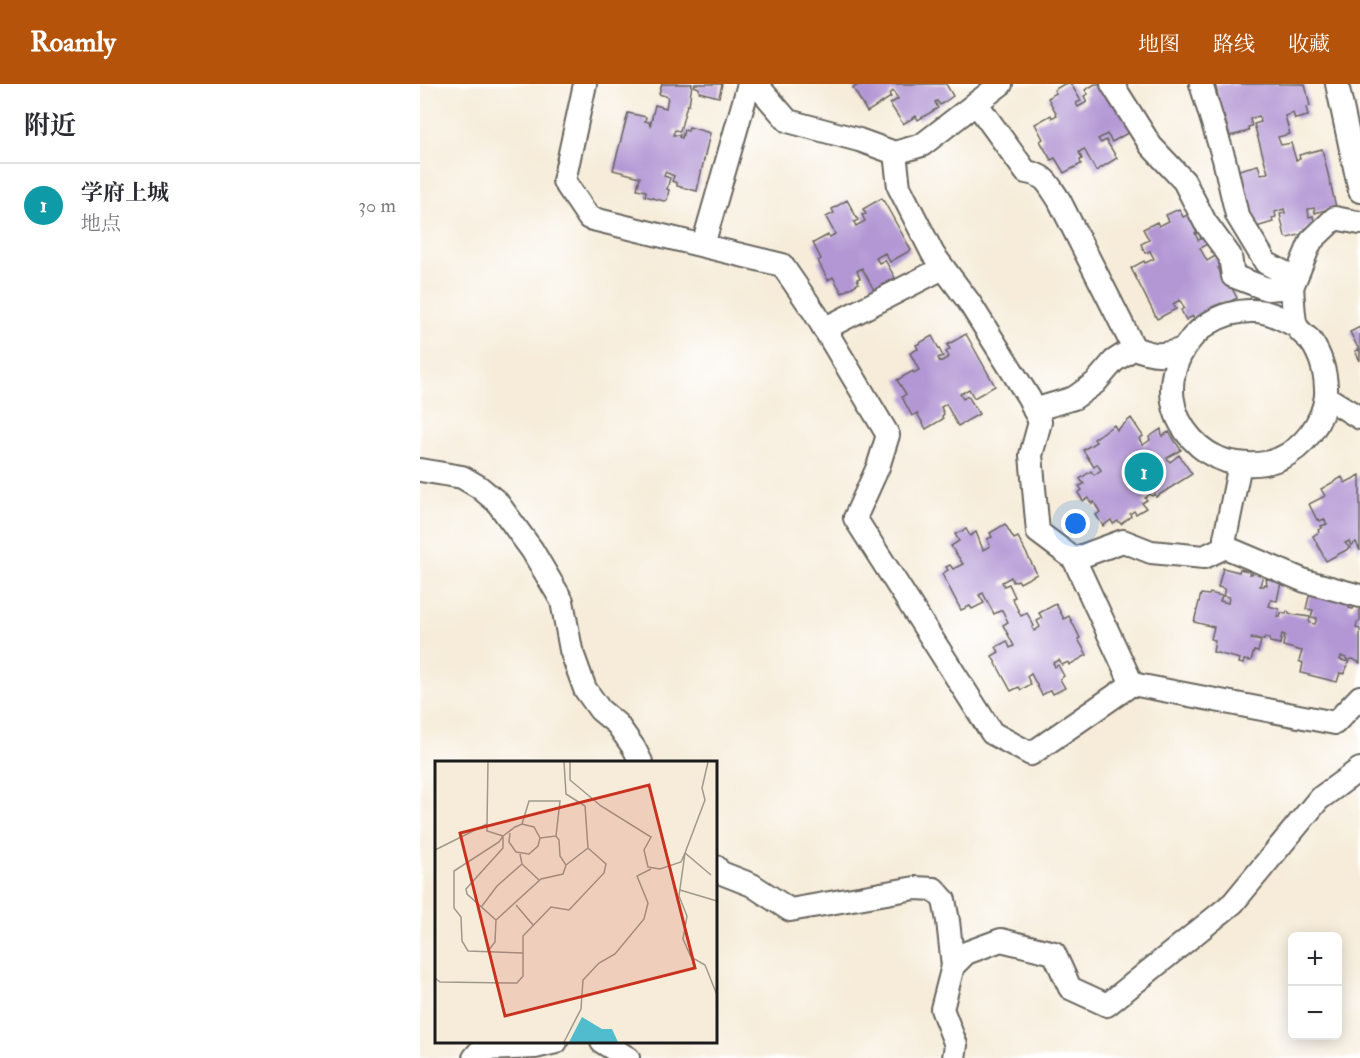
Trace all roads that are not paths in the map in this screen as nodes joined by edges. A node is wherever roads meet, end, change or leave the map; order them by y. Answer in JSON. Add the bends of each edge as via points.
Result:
{"nodes":[{"id":1,"x":585,"y":84,"type":"edge"},
{"id":2,"x":749,"y":84,"type":"edge"},
{"id":3,"x":756,"y":84,"type":"edge"},
{"id":4,"x":1001,"y":84,"type":"edge"},
{"id":5,"x":1112,"y":84,"type":"edge"},
{"id":6,"x":1201,"y":84,"type":"edge"},
{"id":7,"x":1337,"y":84,"type":"edge"},
{"id":8,"x":976,"y":104,"type":"junction"},
{"id":9,"x":895,"y":153,"type":"junction"},
{"id":10,"x":1360,"y":191,"type":"edge"},
{"id":11,"x":1360,"y":223,"type":"edge"},
{"id":12,"x":703,"y":245,"type":"junction"},
{"id":13,"x":943,"y":268,"type":"junction"},
{"id":14,"x":1292,"y":287,"type":"junction"},
{"id":15,"x":1296,"y":326,"type":"junction"},
{"id":16,"x":824,"y":328,"type":"junction"},
{"id":17,"x":1134,"y":348,"type":"junction"},
{"id":18,"x":1183,"y":349,"type":"junction"},
{"id":19,"x":1326,"y":397,"type":"junction"},
{"id":20,"x":1034,"y":410,"type":"junction"},
{"id":21,"x":1360,"y":418,"type":"edge"},
{"id":22,"x":1240,"y":464,"type":"junction"},
{"id":23,"x":420,"y":470,"type":"edge"},
{"id":24,"x":1225,"y":547,"type":"junction"},
{"id":25,"x":1074,"y":559,"type":"junction"},
{"id":26,"x":1360,"y":596,"type":"edge"},
{"id":27,"x":1132,"y":684,"type":"junction"},
{"id":28,"x":1360,"y":697,"type":"edge"},
{"id":29,"x":640,"y":761,"type":"edge"},
{"id":30,"x":1360,"y":770,"type":"edge"},
{"id":31,"x":717,"y":869,"type":"edge"},
{"id":32,"x":953,"y":966,"type":"junction"},
{"id":33,"x":549,"y":1043,"type":"edge"},
{"id":34,"x":605,"y":1043,"type":"edge"},
{"id":35,"x":474,"y":1058,"type":"edge"},
{"id":36,"x":628,"y":1058,"type":"edge"},
{"id":37,"x":954,"y":1058,"type":"edge"}],
"edges":[{"from":1,"to":12,"type":"street","via":[[564,181],[589,218]]},
{"from":2,"to":12,"type":"street"},
{"from":3,"to":9,"type":"street","via":[[788,121]]},
{"from":4,"to":8,"type":"street"},
{"from":5,"to":14,"type":"street","via":[[1151,146],[1184,181],[1205,222],[1230,256],[1233,276],[1267,289]]},
{"from":6,"to":14,"type":"street","via":[[1237,214],[1266,263],[1287,274]]},
{"from":7,"to":10,"type":"street"},
{"from":8,"to":9,"type":"street","via":[[922,145]]},
{"from":8,"to":17,"type":"street","via":[[1026,172],[1039,174],[1059,200]]},
{"from":9,"to":13,"type":"street","via":[[899,187]]},
{"from":11,"to":14,"type":"street","via":[[1335,218],[1311,241]]},
{"from":12,"to":16,"type":"street","via":[[782,265]]},
{"from":13,"to":16,"type":"street"},
{"from":13,"to":20,"type":"street","via":[[969,302]]},
{"from":14,"to":15,"type":"street"},
{"from":15,"to":18,"type":"street","via":[[1267,313],[1234,312],[1214,319],[1196,332]]},
{"from":15,"to":19,"type":"street","via":[[1320,358],[1326,377]]},
{"from":16,"to":27,"type":"street","via":[[888,435],[855,518],[992,733],[1030,754]]},
{"from":17,"to":18,"type":"street","via":[[1151,355]]},
{"from":17,"to":20,"type":"street","via":[[1074,398]]},
{"from":18,"to":22,"type":"street","via":[[1172,390],[1176,412],[1186,432],[1200,447],[1219,459]]},
{"from":19,"to":21,"type":"street"},
{"from":19,"to":22,"type":"street","via":[[1311,434],[1296,448],[1279,459]]},
{"from":20,"to":25,"type":"street","via":[[1040,422],[1031,455],[1038,532]]},
{"from":22,"to":24,"type":"street"},
{"from":23,"to":29,"type":"street","via":[[462,477],[497,502],[562,601],[571,650],[585,689],[600,710],[617,724]]},
{"from":24,"to":25,"type":"street","via":[[1204,556],[1151,552],[1123,541]]},
{"from":24,"to":26,"type":"street","via":[[1305,581]]},
{"from":25,"to":27,"type":"street"},
{"from":27,"to":28,"type":"street","via":[[1335,723]]},
{"from":30,"to":32,"type":"street","via":[[1319,799],[1233,903],[1107,1005],[1070,988],[1054,953],[1001,940],[966,953]]},
{"from":31,"to":32,"type":"street","via":[[752,885],[790,910],[915,888],[934,889],[944,900]]},
{"from":32,"to":37,"type":"street","via":[[942,1010],[956,1045]]},
{"from":33,"to":35,"type":"street","via":[[486,1049]]},
{"from":34,"to":36,"type":"street"}]}
